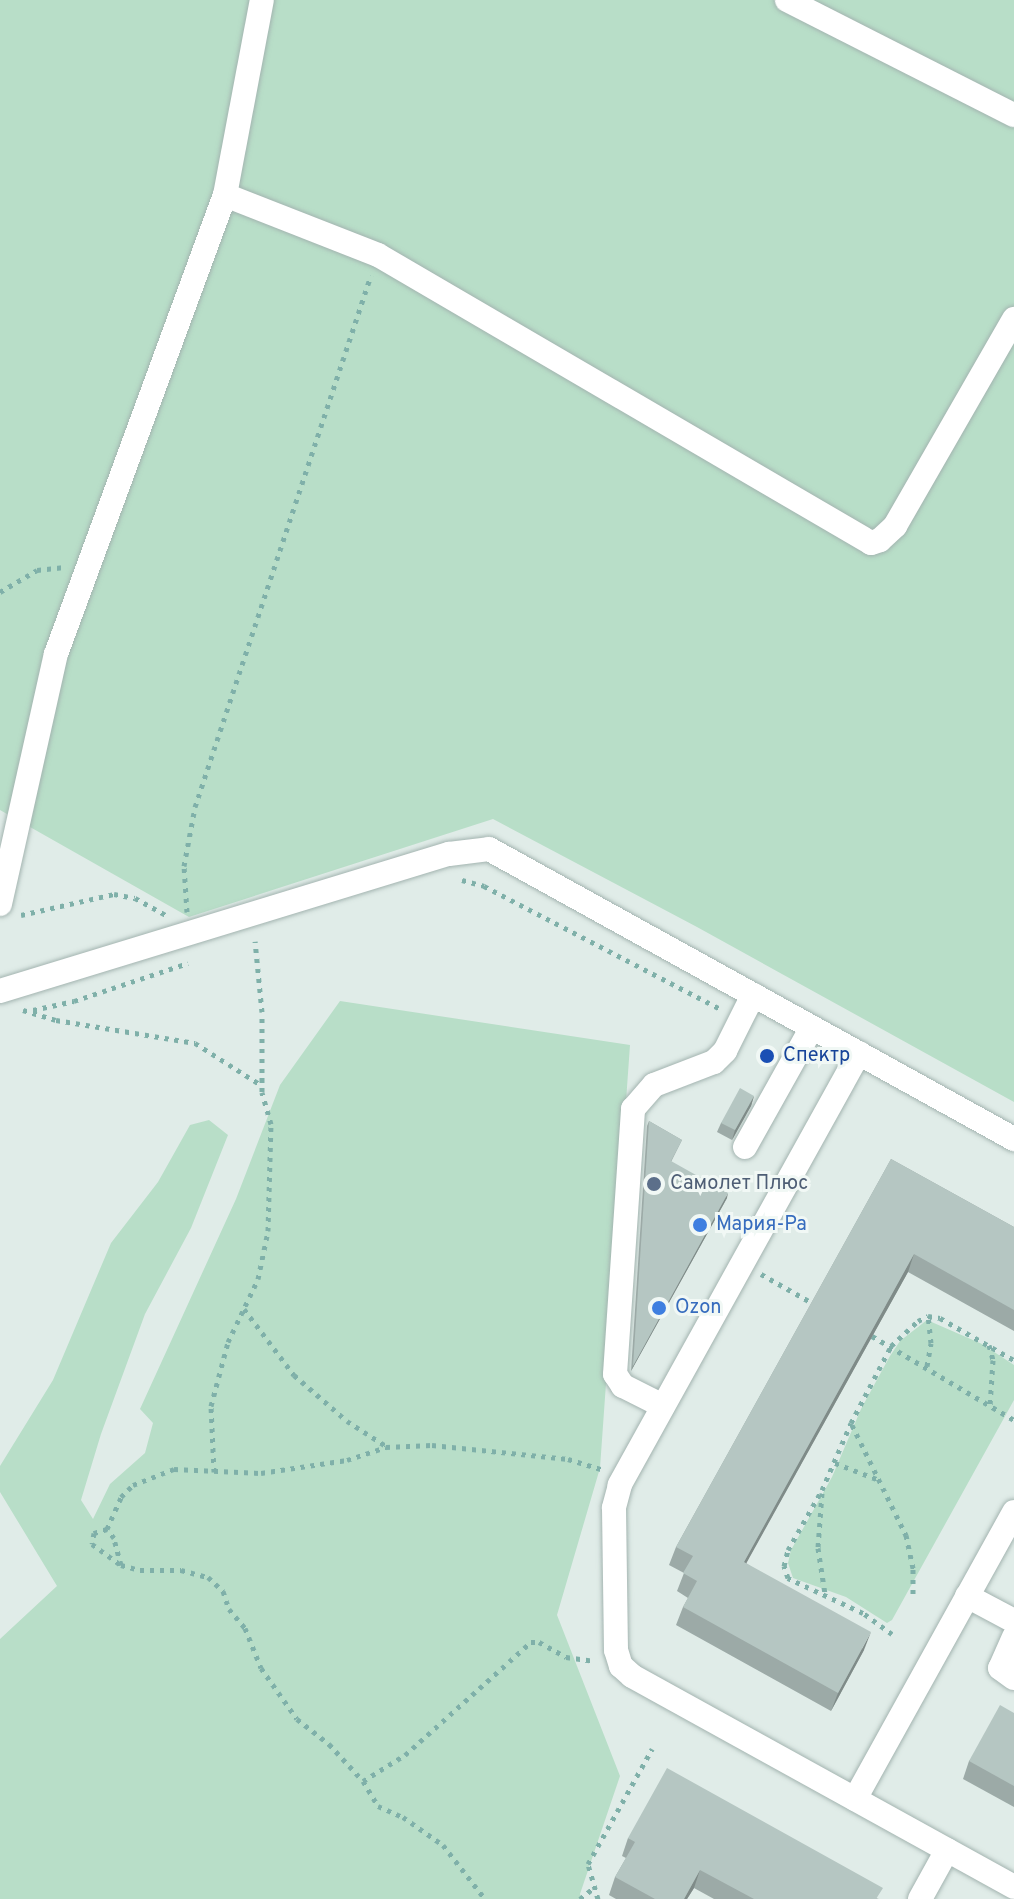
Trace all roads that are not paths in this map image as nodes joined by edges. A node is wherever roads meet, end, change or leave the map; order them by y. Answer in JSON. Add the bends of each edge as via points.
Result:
{"nodes":[{"id":1,"x":262,"y":0,"type":"edge"},
{"id":2,"x":787,"y":0,"type":"edge"},
{"id":3,"x":1014,"y":115,"type":"edge"},
{"id":4,"x":225,"y":195,"type":"junction"},
{"id":5,"x":1014,"y":319,"type":"edge"},
{"id":6,"x":6,"y":910,"type":"edge"},
{"id":7,"x":1,"y":991,"type":"edge"},
{"id":8,"x":753,"y":995,"type":"junction"},
{"id":9,"x":812,"y":1027,"type":"junction"},
{"id":10,"x":859,"y":1053,"type":"junction"},
{"id":11,"x":1014,"y":1139,"type":"edge"},
{"id":12,"x":745,"y":1147,"type":"dead end"},
{"id":13,"x":663,"y":1406,"type":"junction"},
{"id":14,"x":1014,"y":1512,"type":"edge"},
{"id":15,"x":967,"y":1596,"type":"junction"},
{"id":16,"x":1014,"y":1621,"type":"edge"},
{"id":17,"x":1014,"y":1637,"type":"edge"},
{"id":18,"x":1014,"y":1678,"type":"edge"},
{"id":19,"x":855,"y":1799,"type":"junction"},
{"id":20,"x":947,"y":1850,"type":"junction"},
{"id":21,"x":1014,"y":1887,"type":"edge"},
{"id":22,"x":920,"y":1899,"type":"edge"}],
"edges":[{"from":1,"to":4,"type":"street"},
{"from":2,"to":3,"type":"street"},
{"from":4,"to":5,"type":"street","via":[[378,255],[871,543],[895,526]]},
{"from":4,"to":6,"type":"street","via":[[56,654]]},
{"from":7,"to":8,"type":"street","via":[[449,854],[489,849]]},
{"from":8,"to":9,"type":"street"},
{"from":8,"to":13,"type":"street","via":[[714,1062],[662,1081],[633,1109],[615,1374],[623,1386]]},
{"from":9,"to":10,"type":"street"},
{"from":9,"to":12,"type":"street"},
{"from":10,"to":11,"type":"street"},
{"from":10,"to":13,"type":"street"},
{"from":13,"to":19,"type":"street","via":[[622,1480],[614,1508],[616,1650],[621,1666]]},
{"from":14,"to":15,"type":"street"},
{"from":15,"to":16,"type":"street"},
{"from":15,"to":19,"type":"street"},
{"from":17,"to":18,"type":"street","via":[[1000,1668]]},
{"from":19,"to":20,"type":"street"},
{"from":20,"to":21,"type":"street"},
{"from":20,"to":22,"type":"street"}]}
